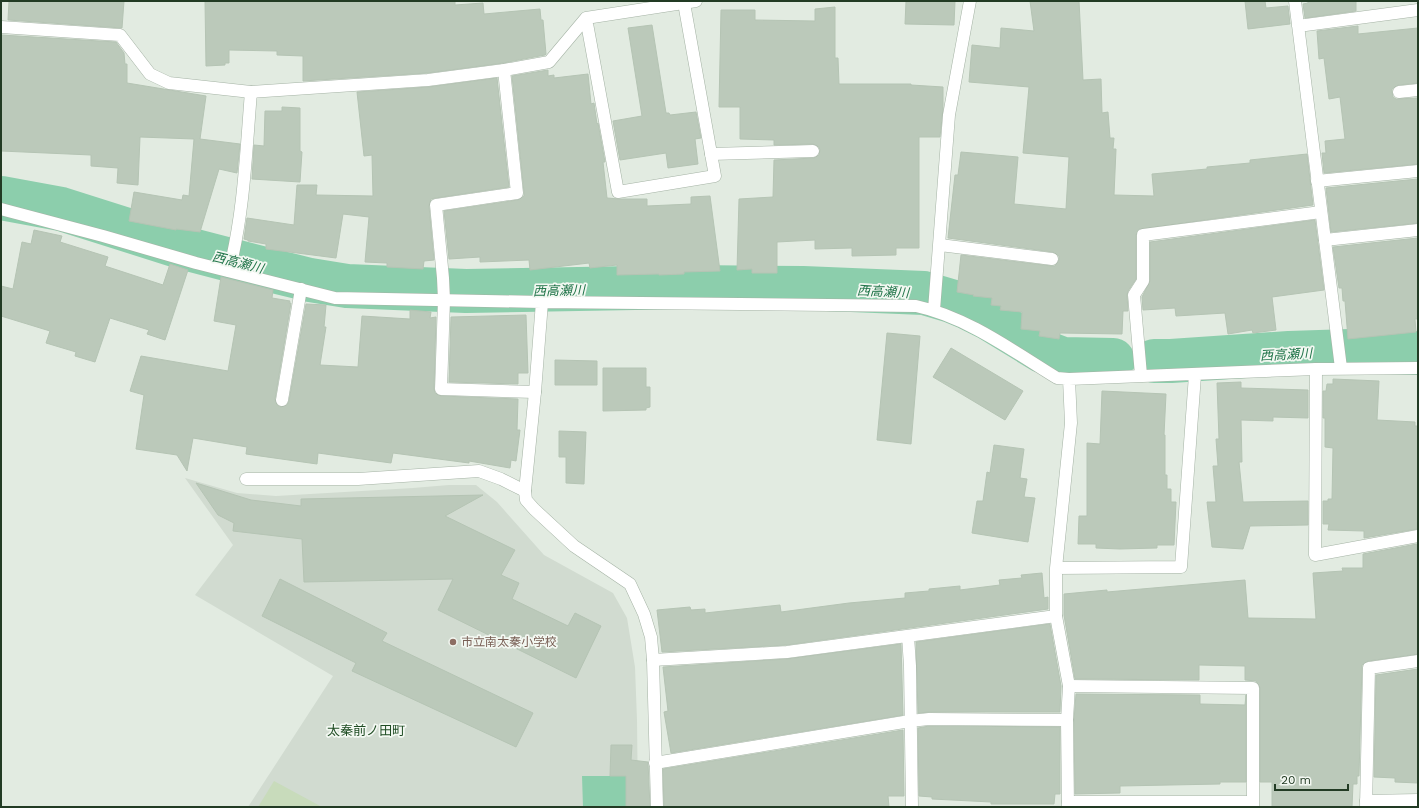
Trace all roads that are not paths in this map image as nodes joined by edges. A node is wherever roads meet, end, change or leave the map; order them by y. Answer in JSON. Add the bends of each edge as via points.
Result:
{"nodes":[{"id":1,"x":970,"y":1,"type":"edge"},
{"id":2,"x":1295,"y":1,"type":"edge"},
{"id":3,"x":690,"y":2,"type":"edge"},
{"id":4,"x":1418,"y":10,"type":"edge"},
{"id":5,"x":586,"y":18,"type":"junction"},
{"id":6,"x":1,"y":26,"type":"edge"},
{"id":7,"x":1298,"y":26,"type":"junction"},
{"id":8,"x":504,"y":70,"type":"junction"},
{"id":9,"x":1418,"y":90,"type":"edge"},
{"id":10,"x":251,"y":92,"type":"junction"},
{"id":11,"x":1399,"y":92,"type":"dead end"},
{"id":12,"x":813,"y":151,"type":"dead end"},
{"id":13,"x":711,"y":154,"type":"junction"},
{"id":14,"x":1418,"y":171,"type":"edge"},
{"id":15,"x":1317,"y":181,"type":"junction"},
{"id":16,"x":1,"y":210,"type":"edge"},
{"id":17,"x":1321,"y":212,"type":"junction"},
{"id":18,"x":1418,"y":230,"type":"edge"},
{"id":19,"x":1324,"y":240,"type":"junction"},
{"id":20,"x":940,"y":245,"type":"junction"},
{"id":21,"x":1052,"y":259,"type":"dead end"},
{"id":22,"x":229,"y":272,"type":"junction"},
{"id":23,"x":301,"y":289,"type":"junction"},
{"id":24,"x":444,"y":300,"type":"junction"},
{"id":25,"x":542,"y":302,"type":"junction"},
{"id":26,"x":934,"y":310,"type":"junction"},
{"id":27,"x":1341,"y":368,"type":"junction"},
{"id":28,"x":1418,"y":368,"type":"edge"},
{"id":29,"x":1316,"y":369,"type":"junction"},
{"id":30,"x":1141,"y":375,"type":"junction"},
{"id":31,"x":1195,"y":375,"type":"junction"},
{"id":32,"x":1069,"y":379,"type":"junction"},
{"id":33,"x":536,"y":392,"type":"junction"},
{"id":34,"x":282,"y":400,"type":"dead end"},
{"id":35,"x":246,"y":479,"type":"dead end"},
{"id":36,"x":525,"y":491,"type":"junction"},
{"id":37,"x":1418,"y":536,"type":"edge"},
{"id":38,"x":1056,"y":568,"type":"junction"},
{"id":39,"x":1056,"y":616,"type":"junction"},
{"id":40,"x":908,"y":636,"type":"junction"},
{"id":41,"x":653,"y":660,"type":"junction"},
{"id":42,"x":1418,"y":662,"type":"edge"},
{"id":43,"x":1069,"y":686,"type":"junction"},
{"id":44,"x":1067,"y":720,"type":"junction"},
{"id":45,"x":910,"y":721,"type":"junction"},
{"id":46,"x":655,"y":763,"type":"junction"},
{"id":47,"x":1418,"y":800,"type":"edge"},
{"id":48,"x":1068,"y":804,"type":"edge"},
{"id":49,"x":1366,"y":804,"type":"edge"},
{"id":50,"x":1253,"y":805,"type":"edge"},
{"id":51,"x":657,"y":807,"type":"edge"},
{"id":52,"x":912,"y":807,"type":"edge"}],
"edges":[{"from":1,"to":20,"type":"street","via":[[949,115]]},
{"from":2,"to":7,"type":"street"},
{"from":3,"to":5,"type":"street"},
{"from":3,"to":13,"type":"street"},
{"from":4,"to":7,"type":"street"},
{"from":5,"to":8,"type":"street","via":[[549,62]]},
{"from":5,"to":13,"type":"street","via":[[618,192],[715,176]]},
{"from":6,"to":10,"type":"street","via":[[120,35],[150,74],[169,83]]},
{"from":7,"to":15,"type":"street"},
{"from":8,"to":10,"type":"street","via":[[428,80]]},
{"from":8,"to":24,"type":"street","via":[[517,193],[436,205]]},
{"from":9,"to":11,"type":"street"},
{"from":10,"to":22,"type":"street","via":[[242,194],[235,249]]},
{"from":12,"to":13,"type":"street"},
{"from":14,"to":15,"type":"street"},
{"from":15,"to":17,"type":"street"},
{"from":16,"to":22,"type":"street"},
{"from":17,"to":19,"type":"street"},
{"from":17,"to":30,"type":"street","via":[[1142,235],[1143,281],[1134,295]]},
{"from":18,"to":19,"type":"street"},
{"from":19,"to":27,"type":"street"},
{"from":20,"to":21,"type":"street"},
{"from":20,"to":26,"type":"street"},
{"from":22,"to":23,"type":"street"},
{"from":23,"to":24,"type":"street","via":[[335,298]]},
{"from":23,"to":34,"type":"street"},
{"from":24,"to":25,"type":"street"},
{"from":24,"to":33,"type":"street","via":[[441,389]]},
{"from":25,"to":26,"type":"street","via":[[916,306]]},
{"from":25,"to":33,"type":"street"},
{"from":26,"to":32,"type":"street","via":[[977,330],[1057,378]]},
{"from":27,"to":28,"type":"street"},
{"from":27,"to":29,"type":"street"},
{"from":29,"to":31,"type":"street"},
{"from":29,"to":37,"type":"street","via":[[1315,555]]},
{"from":30,"to":31,"type":"street"},
{"from":30,"to":32,"type":"street"},
{"from":31,"to":38,"type":"street","via":[[1181,567]]},
{"from":32,"to":38,"type":"street","via":[[1071,423]]},
{"from":33,"to":36,"type":"street"},
{"from":35,"to":36,"type":"street","via":[[358,479],[479,471]]},
{"from":36,"to":41,"type":"street","via":[[526,500],[534,509],[574,546],[630,584],[648,625]]},
{"from":38,"to":39,"type":"street"},
{"from":39,"to":40,"type":"street"},
{"from":39,"to":43,"type":"street"},
{"from":40,"to":41,"type":"street","via":[[787,652]]},
{"from":40,"to":45,"type":"street"},
{"from":41,"to":46,"type":"street"},
{"from":42,"to":49,"type":"street","via":[[1369,668]]},
{"from":43,"to":44,"type":"street"},
{"from":43,"to":50,"type":"street","via":[[1253,688]]},
{"from":44,"to":45,"type":"street"},
{"from":44,"to":48,"type":"street"},
{"from":45,"to":46,"type":"street"},
{"from":45,"to":52,"type":"street"},
{"from":46,"to":51,"type":"street"},
{"from":47,"to":49,"type":"street"},
{"from":48,"to":50,"type":"street"}]}
